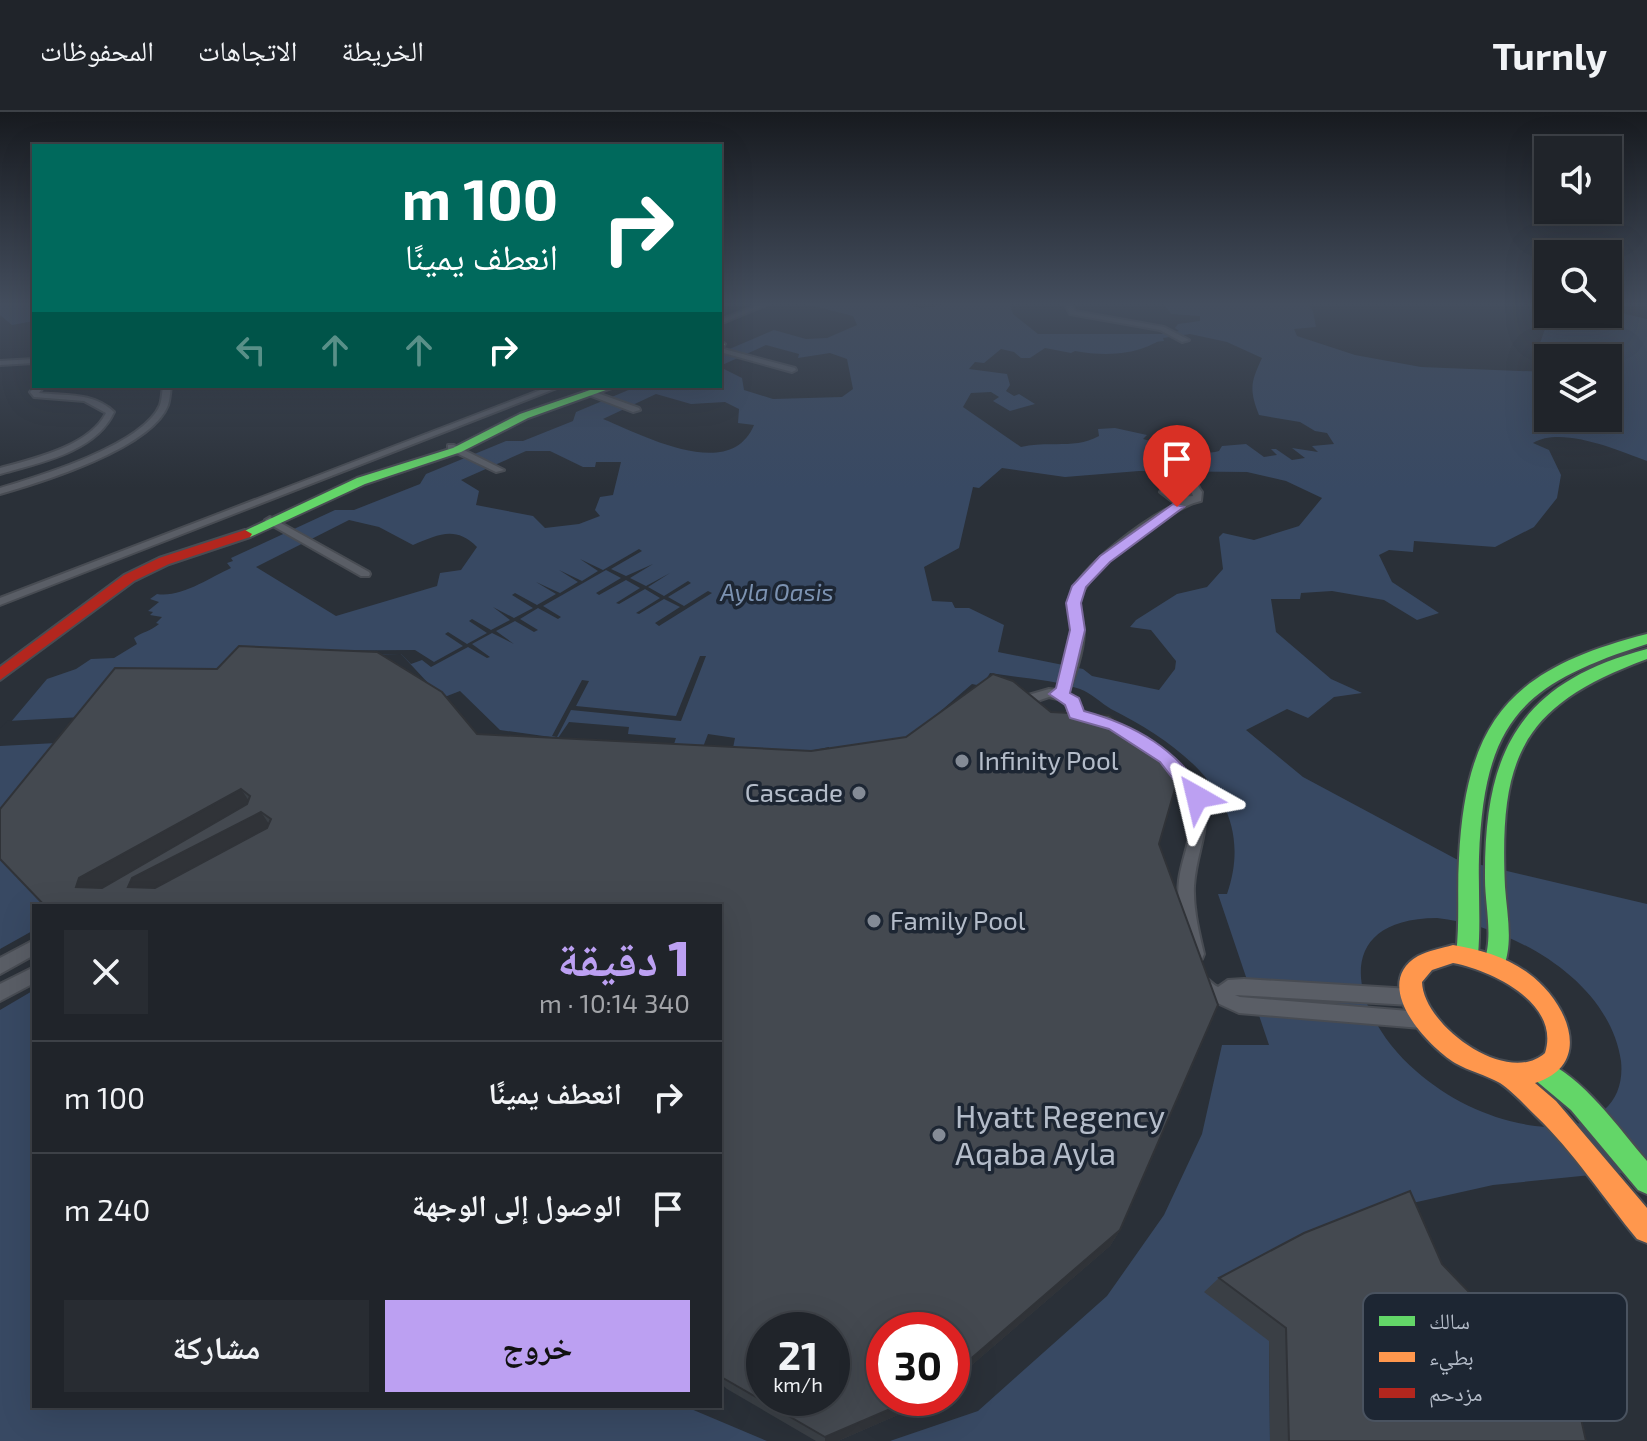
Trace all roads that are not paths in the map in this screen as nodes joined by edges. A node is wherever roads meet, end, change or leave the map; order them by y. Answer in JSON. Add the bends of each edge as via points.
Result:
{"nodes":[{"id":1,"x":767,"y":364,"type":"edge"},
{"id":2,"x":792,"y":370,"type":"dead end"},
{"id":3,"x":38,"y":388,"type":"edge"},
{"id":4,"x":167,"y":388,"type":"edge"},
{"id":5,"x":553,"y":388,"type":"edge"},
{"id":6,"x":600,"y":391,"type":"edge"},
{"id":7,"x":636,"y":410,"type":"dead end"},
{"id":8,"x":1191,"y":449,"type":"dead end"},
{"id":9,"x":458,"y":450,"type":"junction"},
{"id":10,"x":499,"y":470,"type":"dead end"},
{"id":11,"x":0,"y":471,"type":"edge"},
{"id":12,"x":1190,"y":476,"type":"junction"},
{"id":13,"x":20,"y":485,"type":"junction"},
{"id":14,"x":1178,"y":486,"type":"junction"},
{"id":15,"x":1194,"y":490,"type":"junction"},
{"id":16,"x":0,"y":491,"type":"edge"},
{"id":17,"x":1166,"y":494,"type":"junction"},
{"id":18,"x":1191,"y":501,"type":"junction"},
{"id":19,"x":1169,"y":511,"type":"junction"},
{"id":20,"x":277,"y":524,"type":"junction"},
{"id":21,"x":365,"y":574,"type":"dead end"},
{"id":22,"x":0,"y":602,"type":"edge"},
{"id":23,"x":1647,"y":639,"type":"edge"},
{"id":24,"x":1647,"y":654,"type":"edge"},
{"id":25,"x":0,"y":665,"type":"edge"},
{"id":26,"x":0,"y":675,"type":"edge"},
{"id":27,"x":1060,"y":693,"type":"junction"},
{"id":28,"x":1154,"y":749,"type":"edge"},
{"id":29,"x":32,"y":948,"type":"edge"},
{"id":30,"x":1468,"y":950,"type":"junction"},
{"id":31,"x":1496,"y":958,"type":"junction"},
{"id":32,"x":0,"y":967,"type":"edge"},
{"id":33,"x":32,"y":975,"type":"edge"},
{"id":34,"x":0,"y":993,"type":"edge"},
{"id":35,"x":1221,"y":996,"type":"junction"},
{"id":36,"x":1402,"y":997,"type":"junction"},
{"id":37,"x":1413,"y":1019,"type":"junction"},
{"id":38,"x":1542,"y":1071,"type":"junction"},
{"id":39,"x":1507,"y":1074,"type":"junction"},
{"id":40,"x":1647,"y":1181,"type":"edge"},
{"id":41,"x":1632,"y":1203,"type":"edge"},
{"id":42,"x":1647,"y":1229,"type":"edge"}],
"edges":[{"from":1,"to":2,"type":"street"},
{"from":3,"to":11,"type":"street","via":[[37,395],[71,395],[98,403],[110,412],[109,419],[94,434],[64,449]]},
{"from":4,"to":13,"type":"street","via":[[164,406],[133,435],[85,464]]},
{"from":5,"to":22,"type":"street"},
{"from":6,"to":7,"type":"street"},
{"from":6,"to":9,"type":"street","via":[[524,416]]},
{"from":8,"to":12,"type":"street"},
{"from":9,"to":10,"type":"street"},
{"from":9,"to":20,"type":"street","via":[[361,481]]},
{"from":11,"to":13,"type":"street"},
{"from":12,"to":14,"type":"street"},
{"from":12,"to":15,"type":"street"},
{"from":13,"to":16,"type":"street"},
{"from":14,"to":15,"type":"street"},
{"from":14,"to":17,"type":"street","via":[[1166,489]]},
{"from":15,"to":18,"type":"street","via":[[1199,497]]},
{"from":17,"to":18,"type":"street"},
{"from":17,"to":19,"type":"street"},
{"from":18,"to":19,"type":"street"},
{"from":19,"to":27,"type":"street","via":[[1105,559],[1080,586],[1073,603],[1078,630]]},
{"from":20,"to":21,"type":"street"},
{"from":20,"to":25,"type":"street","via":[[179,549],[119,577]]},
{"from":20,"to":26,"type":"street","via":[[175,556],[129,578]]},
{"from":23,"to":30,"type":"street","via":[[1592,655],[1544,679],[1522,695],[1495,729],[1480,760],[1469,857]]},
{"from":24,"to":31,"type":"street","via":[[1571,684],[1528,722],[1511,749],[1499,785]]},
{"from":27,"to":27,"type":"street","via":[[1032,697],[1032,713],[1056,723],[1082,716]]},
{"from":28,"to":35,"type":"street","via":[[1197,797],[1201,819],[1187,904],[1202,984]]},
{"from":29,"to":32,"type":"street"},
{"from":30,"to":31,"type":"street"},
{"from":30,"to":36,"type":"street","via":[[1422,961]]},
{"from":31,"to":38,"type":"street","via":[[1531,988],[1556,1020],[1560,1051]]},
{"from":33,"to":34,"type":"street"},
{"from":35,"to":36,"type":"street","via":[[1228,988],[1244,987]]},
{"from":35,"to":37,"type":"street","via":[[1250,1007]]},
{"from":36,"to":37,"type":"street"},
{"from":37,"to":39,"type":"street","via":[[1458,1055]]},
{"from":38,"to":39,"type":"street"},
{"from":38,"to":40,"type":"street","via":[[1580,1102]]},
{"from":39,"to":41,"type":"street","via":[[1547,1109]]},
{"from":41,"to":42,"type":"street"}]}
